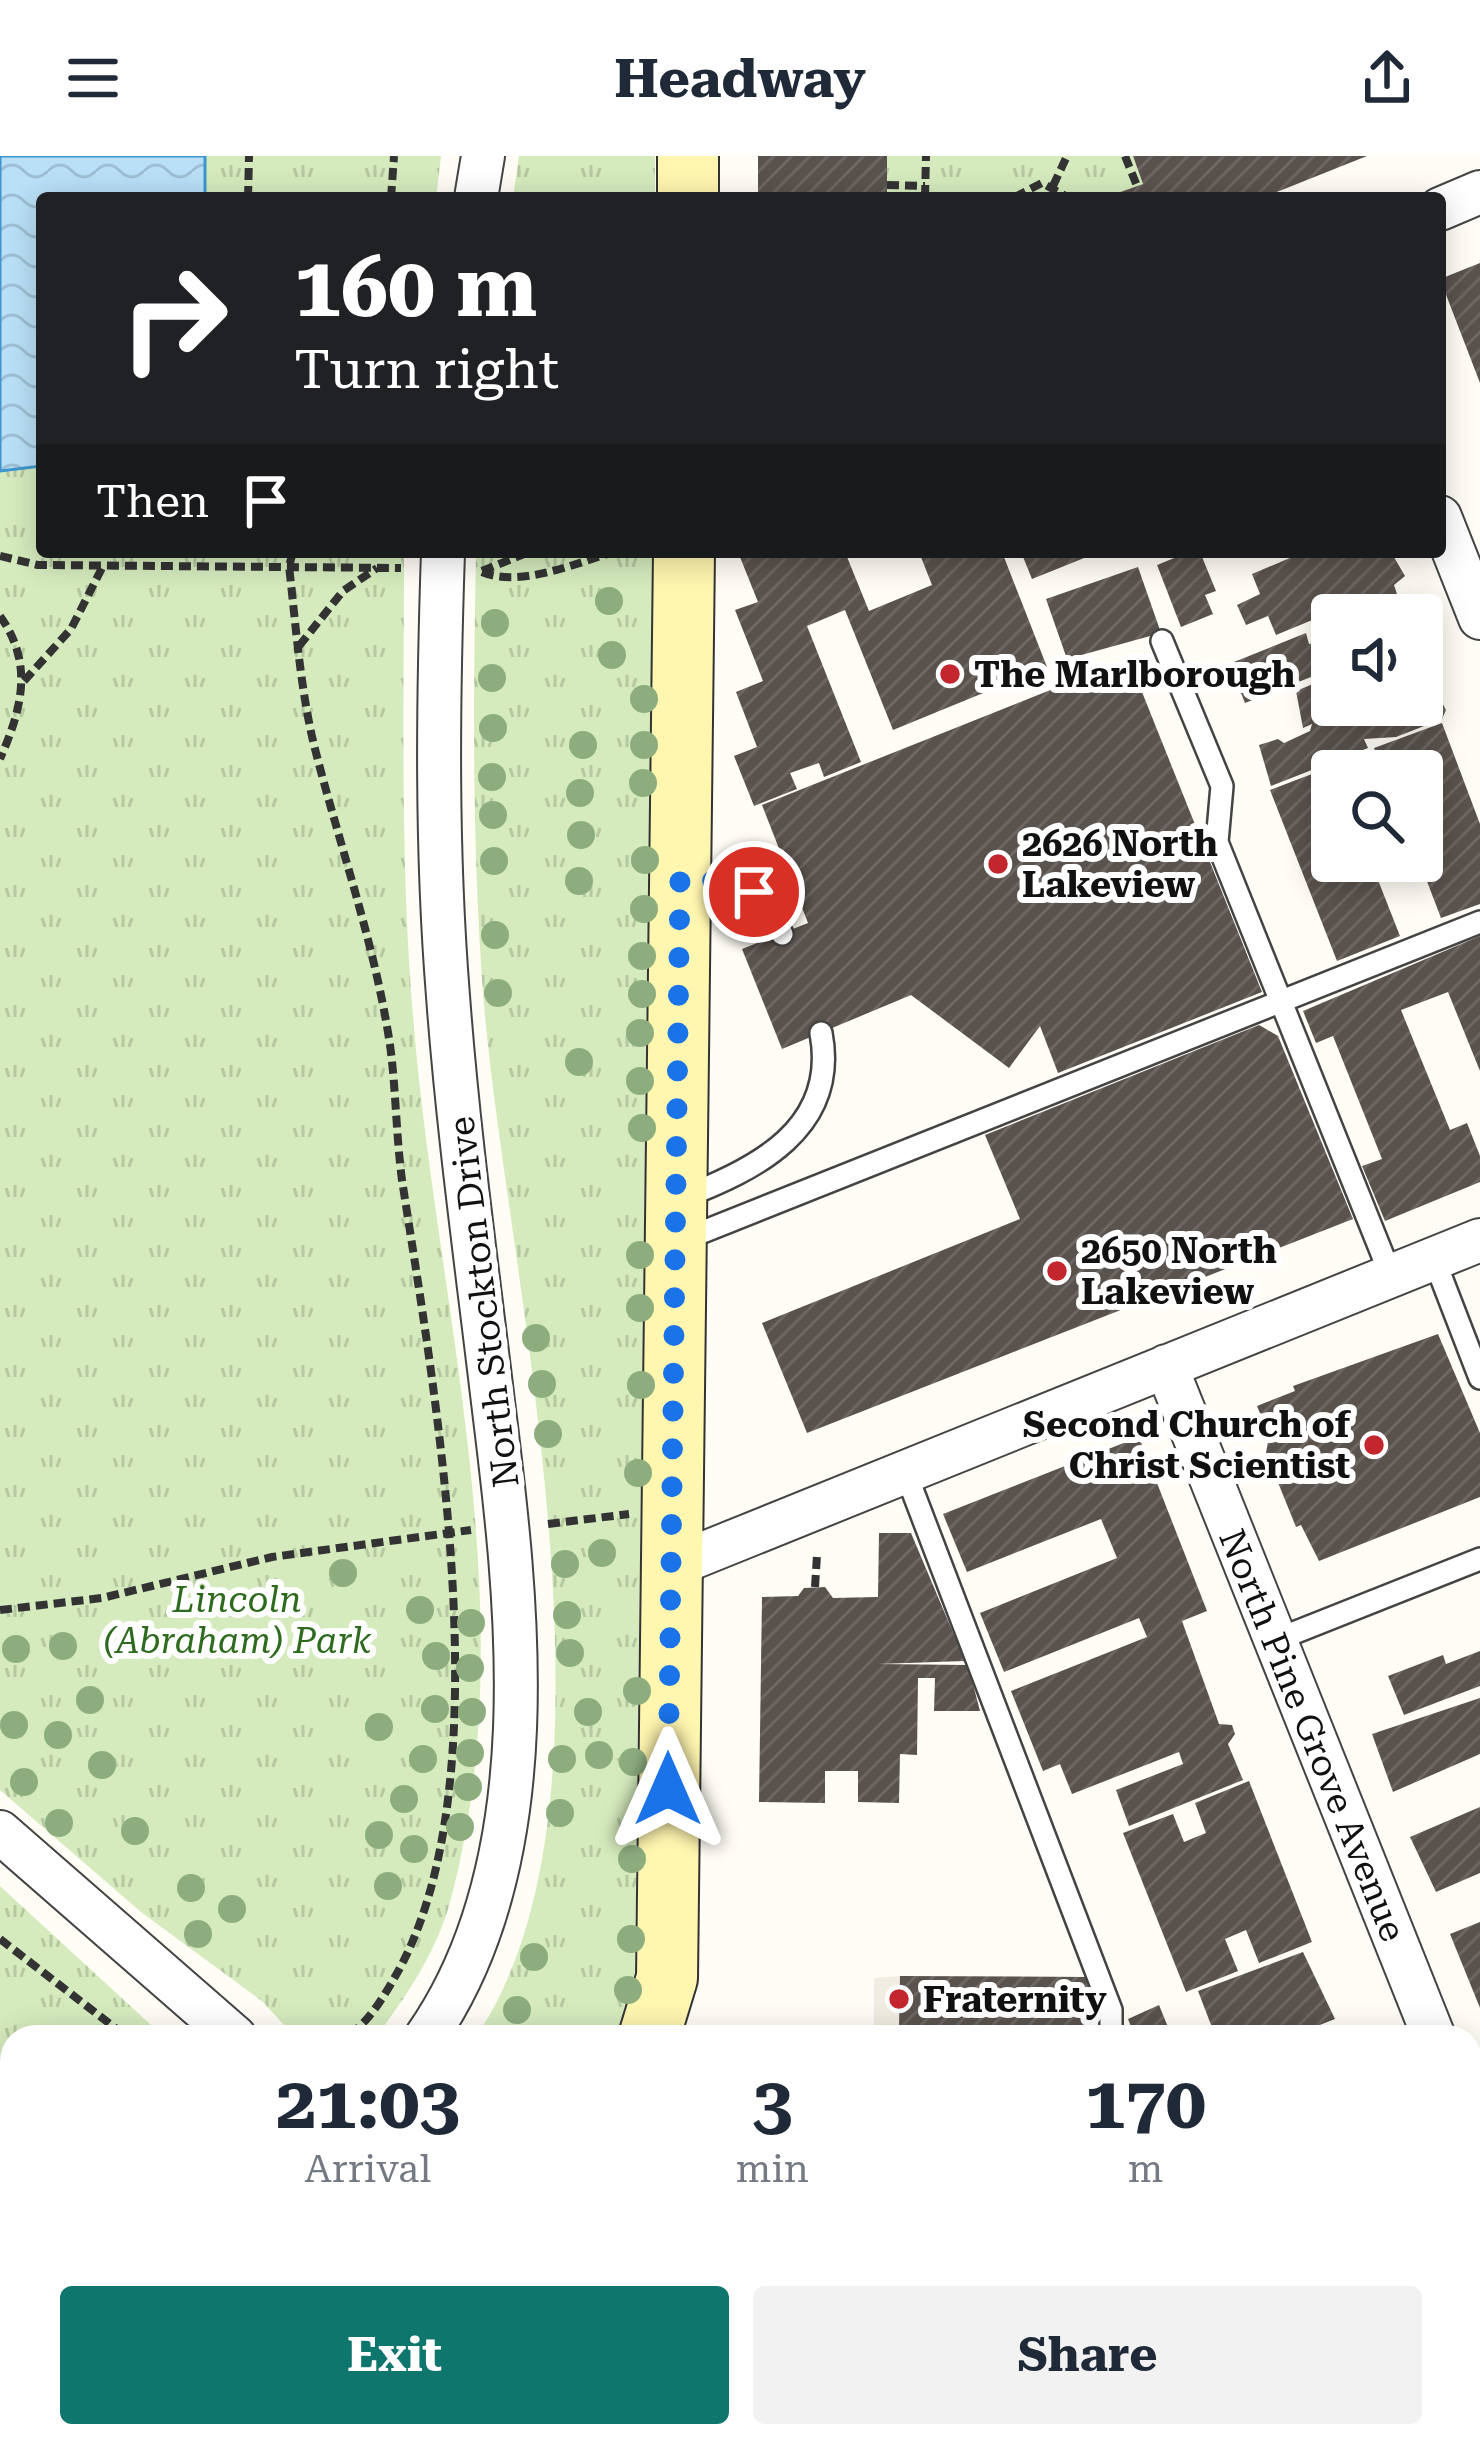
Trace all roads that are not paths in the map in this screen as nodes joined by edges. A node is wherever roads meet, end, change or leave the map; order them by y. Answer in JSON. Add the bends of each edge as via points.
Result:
{"nodes":[{"id":1,"x":483,"y":156,"type":"edge"},
{"id":2,"x":688,"y":156,"type":"edge"},
{"id":3,"x":477,"y":192,"type":"edge"},
{"id":4,"x":688,"y":192,"type":"edge"},
{"id":5,"x":1480,"y":193,"type":"edge"},
{"id":6,"x":1446,"y":207,"type":"edge"},
{"id":7,"x":1446,"y":532,"type":"edge"},
{"id":8,"x":443,"y":558,"type":"edge"},
{"id":9,"x":685,"y":558,"type":"edge"},
{"id":10,"x":1480,"y":618,"type":"edge"},
{"id":11,"x":1162,"y":641,"type":"dead end"},
{"id":12,"x":680,"y":877,"type":"junction"},
{"id":13,"x":1480,"y":922,"type":"edge"},
{"id":14,"x":782,"y":934,"type":"dead end"},
{"id":15,"x":1279,"y":1002,"type":"junction"},
{"id":16,"x":820,"y":1033,"type":"dead end"},
{"id":17,"x":674,"y":1222,"type":"junction"},
{"id":18,"x":1480,"y":1240,"type":"edge"},
{"id":19,"x":1434,"y":1259,"type":"junction"},
{"id":20,"x":1390,"y":1276,"type":"junction"},
{"id":21,"x":1166,"y":1366,"type":"junction"},
{"id":22,"x":1480,"y":1378,"type":"edge"},
{"id":23,"x":905,"y":1471,"type":"junction"},
{"id":24,"x":1480,"y":1559,"type":"edge"},
{"id":25,"x":670,"y":1567,"type":"junction"},
{"id":26,"x":1276,"y":1640,"type":"junction"},
{"id":27,"x":0,"y":1832,"type":"edge"},
{"id":28,"x":668,"y":1978,"type":"junction"},
{"id":29,"x":222,"y":2025,"type":"edge"},
{"id":30,"x":433,"y":2025,"type":"edge"},
{"id":31,"x":654,"y":2025,"type":"edge"},
{"id":32,"x":682,"y":2025,"type":"edge"},
{"id":33,"x":1111,"y":2025,"type":"edge"},
{"id":34,"x":1429,"y":2025,"type":"edge"}],
"edges":[{"from":1,"to":3,"type":"street"},
{"from":2,"to":4,"type":"main road"},
{"from":5,"to":6,"type":"street"},
{"from":7,"to":10,"type":"street"},
{"from":8,"to":30,"type":"street","name":"North Stockton Drive","via":[[436,764],[448,998],[516,1639],[497,1874],[471,1955]]},
{"from":9,"to":12,"type":"main road"},
{"from":11,"to":15,"type":"lane","via":[[1222,786],[1217,842]]},
{"from":12,"to":14,"type":"lane","via":[[743,884]]},
{"from":12,"to":17,"type":"main road"},
{"from":13,"to":15,"type":"lane"},
{"from":15,"to":17,"type":"lane"},
{"from":15,"to":20,"type":"lane"},
{"from":16,"to":17,"type":"lane","via":[[820,1088],[788,1143]]},
{"from":17,"to":25,"type":"main road"},
{"from":18,"to":19,"type":"street"},
{"from":19,"to":20,"type":"street"},
{"from":19,"to":22,"type":"lane"},
{"from":20,"to":21,"type":"street"},
{"from":21,"to":23,"type":"street"},
{"from":21,"to":26,"type":"street","name":"North Pine Grove Avenue"},
{"from":23,"to":25,"type":"street"},
{"from":23,"to":33,"type":"lane"},
{"from":24,"to":26,"type":"lane"},
{"from":25,"to":28,"type":"main road"},
{"from":26,"to":34,"type":"street","name":"North Pine Grove Avenue"},
{"from":27,"to":29,"type":"street"},
{"from":28,"to":31,"type":"main road"},
{"from":28,"to":32,"type":"main road"}]}
